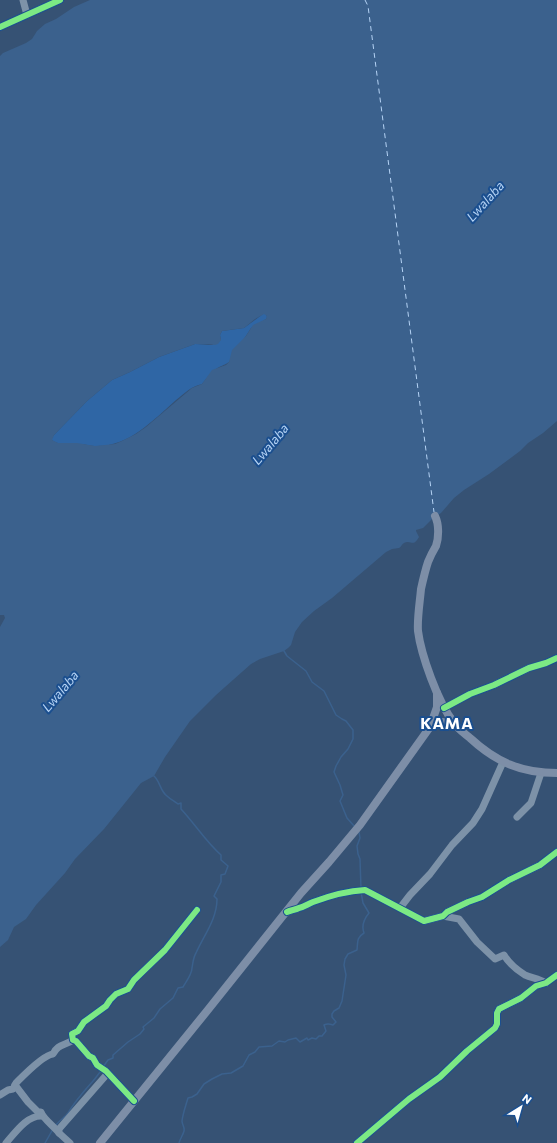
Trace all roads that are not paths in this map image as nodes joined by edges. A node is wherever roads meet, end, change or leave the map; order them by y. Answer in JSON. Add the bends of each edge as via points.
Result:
{"nodes":[{"id":1,"x":23,"y":0,"type":"edge"},
{"id":2,"x":60,"y":0,"type":"edge"},
{"id":3,"x":27,"y":15,"type":"junction"},
{"id":4,"x":0,"y":27,"type":"edge"},
{"id":5,"x":435,"y":516,"type":"dead end"},
{"id":6,"x":557,"y":658,"type":"edge"},
{"id":7,"x":437,"y":693,"type":"junction"},
{"id":8,"x":444,"y":708,"type":"junction"},
{"id":9,"x":455,"y":724,"type":"junction"},
{"id":10,"x":430,"y":727,"type":"junction"},
{"id":11,"x":503,"y":762,"type":"junction"},
{"id":12,"x":541,"y":773,"type":"junction"},
{"id":13,"x":557,"y":773,"type":"edge"},
{"id":14,"x":517,"y":817,"type":"dead end"},
{"id":15,"x":557,"y":852,"type":"edge"},
{"id":16,"x":400,"y":908,"type":"junction"},
{"id":17,"x":197,"y":910,"type":"dead end"},
{"id":18,"x":287,"y":912,"type":"junction"},
{"id":19,"x":443,"y":916,"type":"junction"},
{"id":20,"x":557,"y":975,"type":"edge"},
{"id":21,"x":546,"y":983,"type":"junction"},
{"id":22,"x":73,"y":1040,"type":"junction"},
{"id":23,"x":108,"y":1073,"type":"junction"},
{"id":24,"x":15,"y":1085,"type":"junction"},
{"id":25,"x":0,"y":1095,"type":"edge"},
{"id":26,"x":134,"y":1101,"type":"junction"},
{"id":27,"x":42,"y":1116,"type":"junction"},
{"id":28,"x":59,"y":1133,"type":"junction"},
{"id":29,"x":6,"y":1143,"type":"edge"},
{"id":30,"x":70,"y":1143,"type":"edge"},
{"id":31,"x":100,"y":1143,"type":"edge"},
{"id":32,"x":357,"y":1143,"type":"edge"}],
"edges":[{"from":1,"to":3,"type":"street"},
{"from":2,"to":3,"type":"street"},
{"from":3,"to":4,"type":"street"},
{"from":5,"to":7,"type":"main road","via":[[438,521],[436,544],[424,576],[418,629],[426,665]]},
{"from":6,"to":8,"type":"street","via":[[470,694]]},
{"from":7,"to":8,"type":"main road"},
{"from":7,"to":10,"type":"main road","via":[[437,707]]},
{"from":8,"to":9,"type":"main road"},
{"from":9,"to":10,"type":"main road","via":[[442,722]]},
{"from":9,"to":11,"type":"main road","via":[[482,750]]},
{"from":10,"to":18,"type":"main road","via":[[357,828]]},
{"from":11,"to":12,"type":"main road"},
{"from":11,"to":16,"type":"street","via":[[473,823]]},
{"from":12,"to":13,"type":"main road"},
{"from":12,"to":14,"type":"street","via":[[531,803]]},
{"from":15,"to":19,"type":"street","via":[[540,865]]},
{"from":16,"to":18,"type":"street","via":[[365,890],[356,890]]},
{"from":16,"to":19,"type":"street","via":[[423,921]]},
{"from":17,"to":22,"type":"street","via":[[165,950],[127,989],[116,994],[106,1006],[72,1034]]},
{"from":18,"to":26,"type":"main road"},
{"from":19,"to":21,"type":"street","via":[[460,920],[476,942],[496,960],[503,954],[524,974]]},
{"from":20,"to":21,"type":"street"},
{"from":21,"to":32,"type":"street","via":[[536,986],[521,998],[499,1009],[495,1028],[440,1077],[409,1099]]},
{"from":22,"to":23,"type":"street"},
{"from":22,"to":24,"type":"street","via":[[48,1055]]},
{"from":23,"to":26,"type":"street"},
{"from":23,"to":28,"type":"street","via":[[59,1129]]},
{"from":24,"to":25,"type":"street","via":[[13,1089]]},
{"from":24,"to":27,"type":"street"},
{"from":26,"to":31,"type":"main road"},
{"from":27,"to":28,"type":"street"},
{"from":27,"to":29,"type":"street","via":[[28,1120]]},
{"from":28,"to":30,"type":"street"}]}
